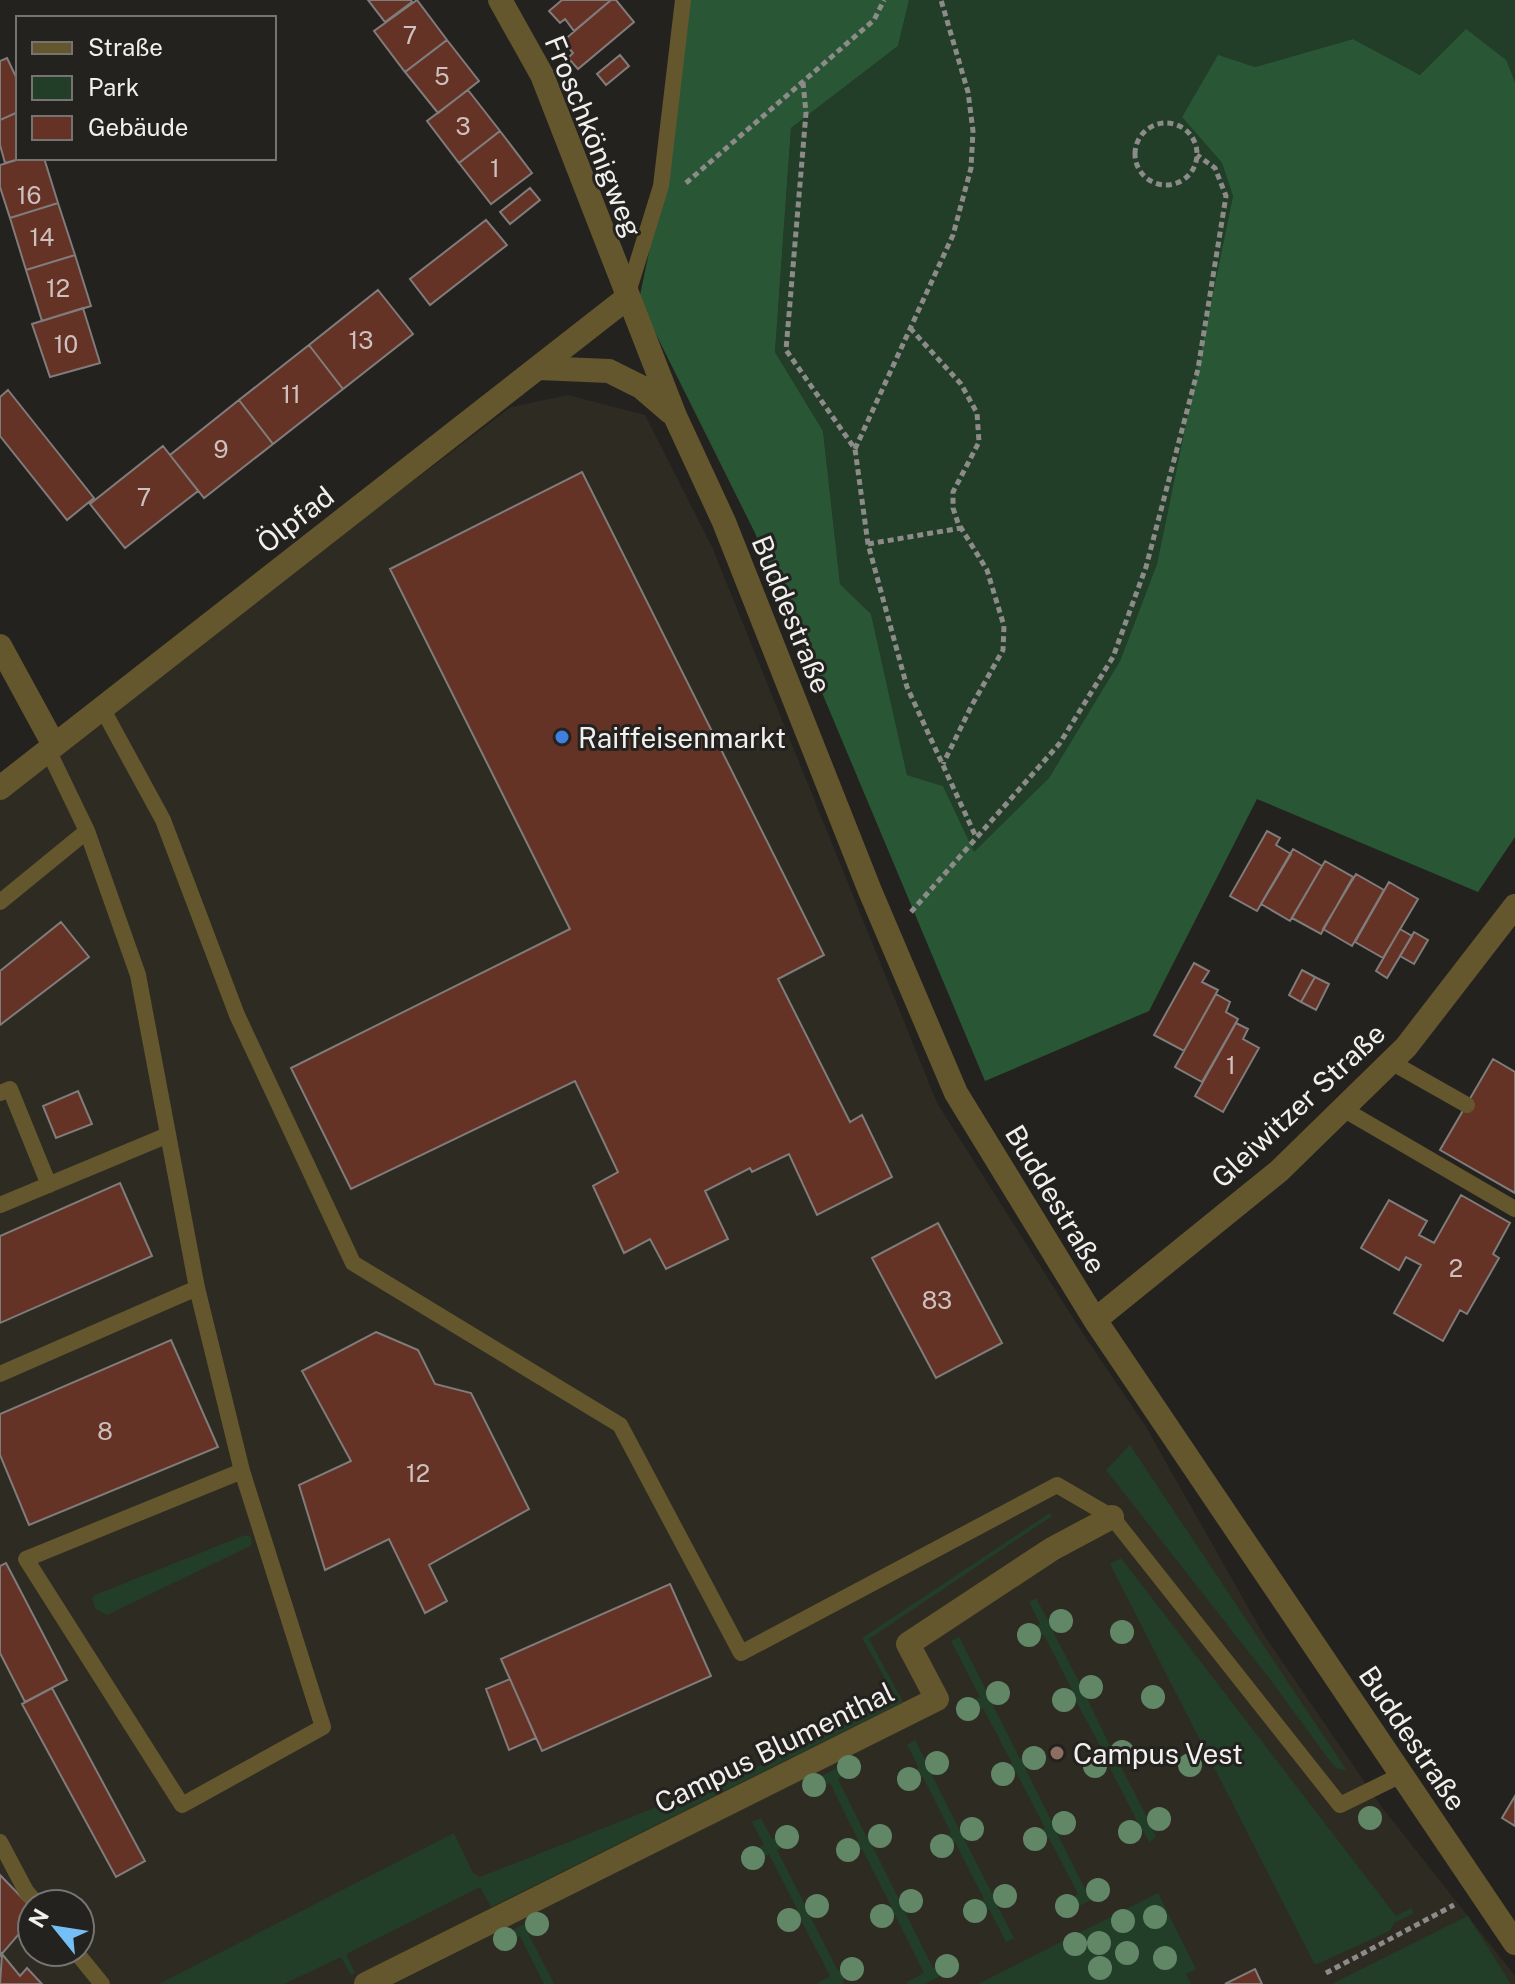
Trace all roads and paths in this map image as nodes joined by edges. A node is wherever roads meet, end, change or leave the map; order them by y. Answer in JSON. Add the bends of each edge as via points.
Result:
{"nodes":[{"id":1,"x":500,"y":0,"type":"edge"},
{"id":2,"x":683,"y":0,"type":"edge"},
{"id":3,"x":884,"y":0,"type":"edge"},
{"id":4,"x":941,"y":0,"type":"edge"},
{"id":5,"x":803,"y":82,"type":"junction"},
{"id":6,"x":1197,"y":155,"type":"junction"},
{"id":7,"x":661,"y":186,"type":"junction"},
{"id":8,"x":627,"y":298,"type":"junction"},
{"id":9,"x":910,"y":328,"type":"junction"},
{"id":10,"x":539,"y":368,"type":"junction"},
{"id":11,"x":675,"y":416,"type":"junction"},
{"id":12,"x":855,"y":449,"type":"junction"},
{"id":13,"x":961,"y":528,"type":"junction"},
{"id":14,"x":868,"y":544,"type":"junction"},
{"id":15,"x":0,"y":646,"type":"edge"},
{"id":16,"x":102,"y":708,"type":"junction"},
{"id":17,"x":51,"y":748,"type":"junction"},
{"id":18,"x":943,"y":765,"type":"junction"},
{"id":19,"x":0,"y":788,"type":"edge"},
{"id":20,"x":87,"y":831,"type":"junction"},
{"id":21,"x":976,"y":837,"type":"junction"},
{"id":22,"x":0,"y":902,"type":"edge"},
{"id":23,"x":1515,"y":906,"type":"edge"},
{"id":24,"x":889,"y":937,"type":"junction"},
{"id":25,"x":1391,"y":1062,"type":"junction"},
{"id":26,"x":0,"y":1093,"type":"edge"},
{"id":27,"x":1467,"y":1105,"type":"dead end"},
{"id":28,"x":1343,"y":1109,"type":"junction"},
{"id":29,"x":168,"y":1135,"type":"junction"},
{"id":30,"x":49,"y":1185,"type":"junction"},
{"id":31,"x":0,"y":1205,"type":"edge"},
{"id":32,"x":1515,"y":1209,"type":"edge"},
{"id":33,"x":197,"y":1288,"type":"junction"},
{"id":34,"x":1095,"y":1320,"type":"junction"},
{"id":35,"x":0,"y":1374,"type":"edge"},
{"id":36,"x":242,"y":1471,"type":"junction"},
{"id":37,"x":1112,"y":1517,"type":"junction"},
{"id":38,"x":1401,"y":1775,"type":"junction"},
{"id":39,"x":0,"y":1842,"type":"edge"},
{"id":40,"x":24,"y":1888,"type":"edge"},
{"id":41,"x":1479,"y":1891,"type":"junction"},
{"id":42,"x":1515,"y":1943,"type":"edge"},
{"id":43,"x":89,"y":1968,"type":"edge"},
{"id":44,"x":1326,"y":1973,"type":"dead end"},
{"id":45,"x":102,"y":1984,"type":"edge"},
{"id":46,"x":366,"y":1984,"type":"edge"}],
"edges":[{"from":1,"to":8,"type":"street","name":"Froschkönigweg","via":[[542,75]]},
{"from":2,"to":7,"type":"lane"},
{"from":3,"to":5,"type":"path","via":[[874,20]]},
{"from":4,"to":9,"type":"path","via":[[968,92],[971,168],[953,235]]},
{"from":5,"to":7,"type":"path","via":[[687,183]]},
{"from":5,"to":12,"type":"path","via":[[806,113],[786,350]]},
{"from":6,"to":6,"type":"path","via":[[1187,177],[1164,185],[1142,174],[1134,152],[1145,131],[1168,122],[1189,133]]},
{"from":6,"to":21,"type":"path","via":[[1215,168],[1226,196],[1198,369],[1146,567],[1113,657],[1060,743]]},
{"from":7,"to":8,"type":"lane"},
{"from":8,"to":10,"type":"street","name":"Ölpfad"},
{"from":8,"to":11,"type":"street","name":"Buddestraße"},
{"from":9,"to":12,"type":"path"},
{"from":9,"to":13,"type":"path","via":[[961,384],[977,413],[979,442],[953,492]]},
{"from":10,"to":11,"type":"street","name":"Buddestraße","via":[[609,371],[641,387]]},
{"from":10,"to":16,"type":"street","name":"Ölpfad"},
{"from":11,"to":24,"type":"street","name":"Buddestraße","via":[[724,522]]},
{"from":12,"to":14,"type":"path"},
{"from":13,"to":14,"type":"path"},
{"from":13,"to":18,"type":"path","via":[[987,570],[1004,626],[1003,650]]},
{"from":14,"to":18,"type":"path","via":[[907,687]]},
{"from":15,"to":17,"type":"street"},
{"from":16,"to":17,"type":"street","name":"Ölpfad"},
{"from":16,"to":37,"type":"lane","via":[[163,820],[237,1015],[353,1263],[620,1425],[741,1653],[1057,1485]]},
{"from":17,"to":19,"type":"street","name":"Ölpfad"},
{"from":17,"to":20,"type":"lane"},
{"from":18,"to":21,"type":"path"},
{"from":20,"to":22,"type":"lane"},
{"from":20,"to":29,"type":"lane","via":[[138,975]]},
{"from":21,"to":24,"type":"path"},
{"from":23,"to":25,"type":"street","name":"Gleiwitzer Straße"},
{"from":24,"to":34,"type":"street","name":"Buddestraße","via":[[956,1093]]},
{"from":25,"to":27,"type":"lane"},
{"from":25,"to":28,"type":"street","name":"Gleiwitzer Straße"},
{"from":26,"to":30,"type":"lane","via":[[10,1089]]},
{"from":28,"to":32,"type":"lane"},
{"from":28,"to":34,"type":"street","name":"Gleiwitzer Straße","via":[[1279,1171]]},
{"from":29,"to":30,"type":"lane"},
{"from":29,"to":33,"type":"lane"},
{"from":30,"to":31,"type":"lane"},
{"from":33,"to":35,"type":"lane"},
{"from":33,"to":36,"type":"lane"},
{"from":34,"to":38,"type":"street","name":"Buddestraße"},
{"from":36,"to":36,"type":"lane","via":[[323,1727],[182,1805],[26,1559]]},
{"from":37,"to":38,"type":"lane","via":[[1340,1805]]},
{"from":37,"to":46,"type":"street","name":"Campus Blumenthal","via":[[1052,1549],[908,1644],[937,1699]]},
{"from":38,"to":41,"type":"street","name":"Buddestraße"},
{"from":39,"to":40,"type":"lane"},
{"from":41,"to":42,"type":"street","name":"Buddestraße"},
{"from":41,"to":44,"type":"path"},
{"from":43,"to":45,"type":"lane"}]}
